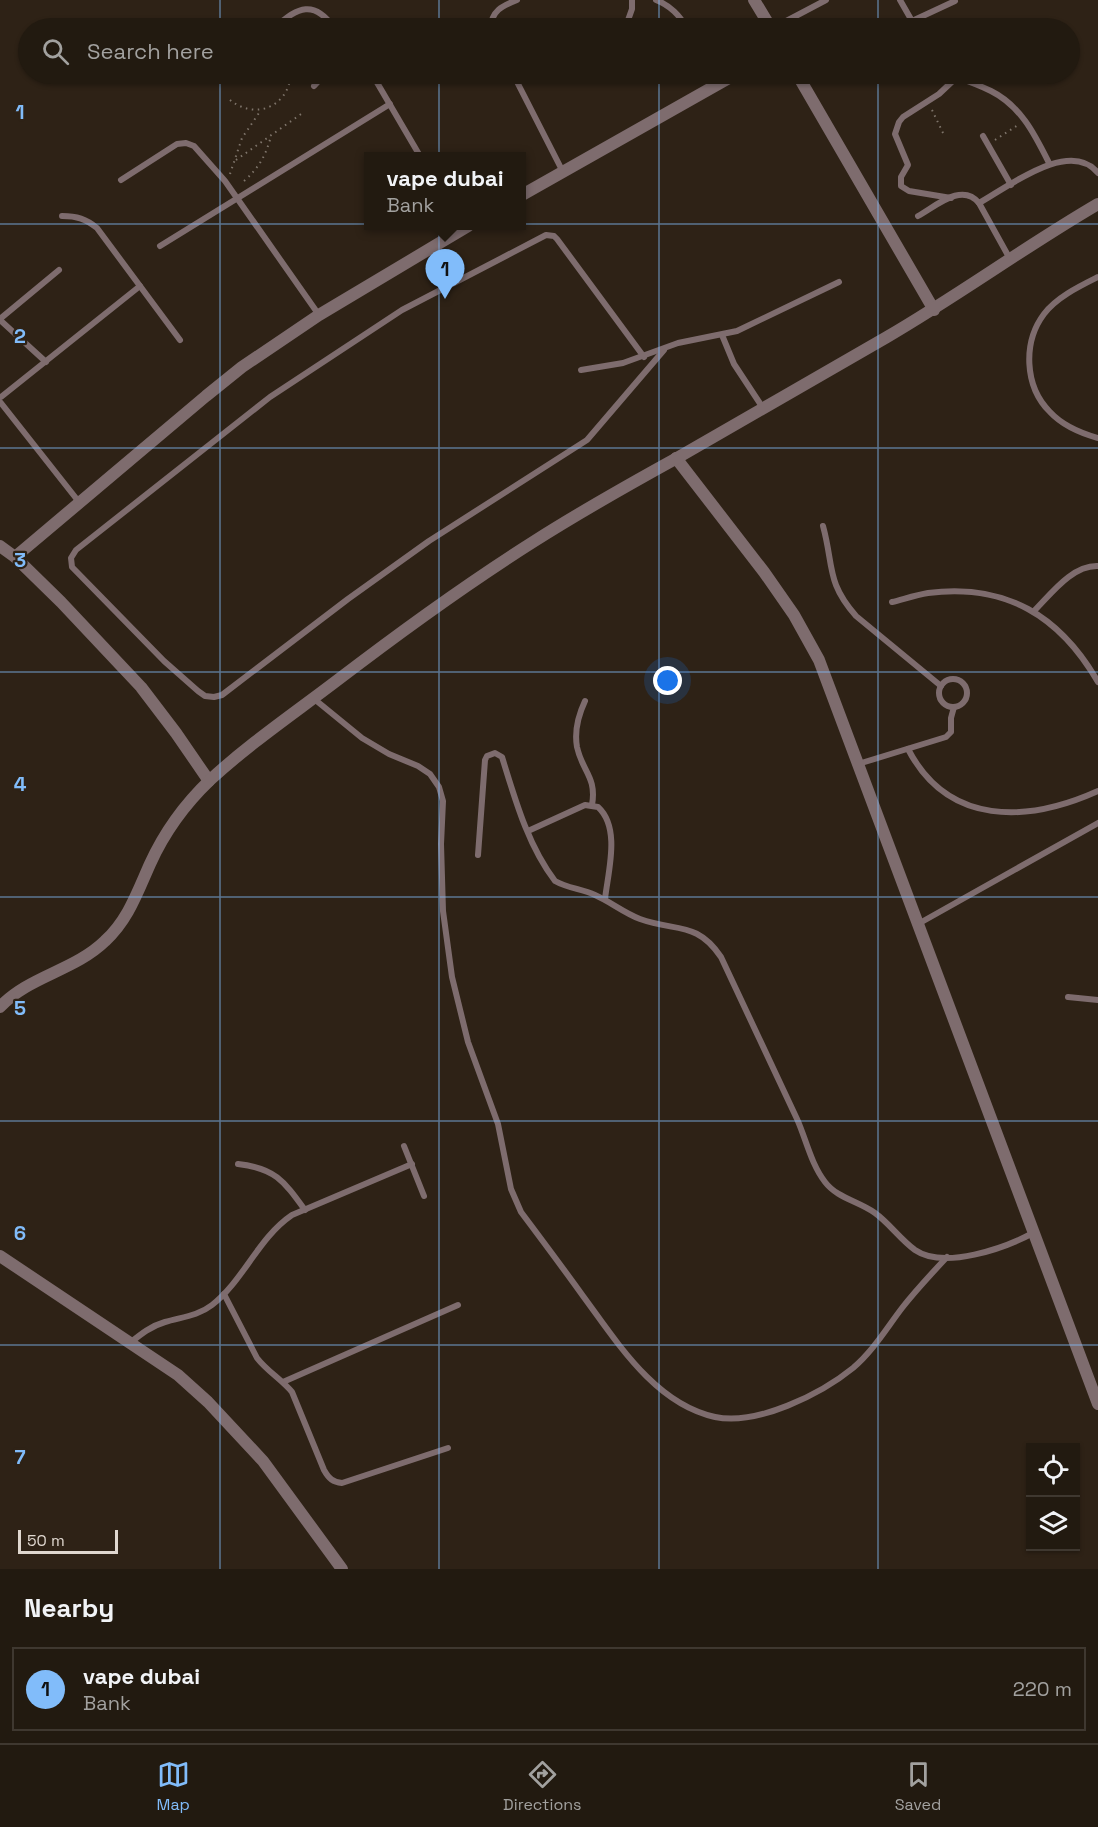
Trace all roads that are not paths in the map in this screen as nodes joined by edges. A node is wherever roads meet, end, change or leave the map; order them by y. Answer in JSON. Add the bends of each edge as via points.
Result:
{"nodes":[{"id":1,"x":517,"y":0,"type":"edge"},
{"id":2,"x":632,"y":0,"type":"edge"},
{"id":3,"x":656,"y":0,"type":"edge"},
{"id":4,"x":754,"y":0,"type":"edge"},
{"id":5,"x":826,"y":0,"type":"edge"},
{"id":6,"x":900,"y":0,"type":"edge"},
{"id":7,"x":955,"y":1,"type":"edge"},
{"id":8,"x":668,"y":2,"type":"edge"},
{"id":9,"x":285,"y":18,"type":"edge"},
{"id":10,"x":327,"y":18,"type":"edge"},
{"id":11,"x":493,"y":18,"type":"edge"},
{"id":12,"x":629,"y":18,"type":"edge"},
{"id":13,"x":681,"y":18,"type":"edge"},
{"id":14,"x":766,"y":18,"type":"edge"},
{"id":15,"x":791,"y":18,"type":"edge"},
{"id":16,"x":910,"y":18,"type":"edge"},
{"id":17,"x":918,"y":18,"type":"edge"},
{"id":18,"x":378,"y":84,"type":"edge"},
{"id":19,"x":518,"y":84,"type":"edge"},
{"id":20,"x":707,"y":84,"type":"edge"},
{"id":21,"x":803,"y":84,"type":"edge"},
{"id":22,"x":949,"y":84,"type":"edge"},
{"id":23,"x":974,"y":84,"type":"edge"},
{"id":24,"x":390,"y":104,"type":"junction"},
{"id":25,"x":983,"y":136,"type":"dead end"},
{"id":26,"x":418,"y":152,"type":"edge"},
{"id":27,"x":1049,"y":163,"type":"junction"},
{"id":28,"x":563,"y":172,"type":"junction"},
{"id":29,"x":1098,"y":173,"type":"edge"},
{"id":30,"x":121,"y":180,"type":"dead end"},
{"id":31,"x":1011,"y":185,"type":"junction"},
{"id":32,"x":526,"y":193,"type":"edge"},
{"id":33,"x":951,"y":198,"type":"junction"},
{"id":34,"x":236,"y":200,"type":"junction"},
{"id":35,"x":979,"y":203,"type":"junction"},
{"id":36,"x":1098,"y":204,"type":"edge"},
{"id":37,"x":62,"y":216,"type":"dead end"},
{"id":38,"x":918,"y":216,"type":"dead end"},
{"id":39,"x":458,"y":230,"type":"edge"},
{"id":40,"x":160,"y":246,"type":"dead end"},
{"id":41,"x":1011,"y":260,"type":"junction"},
{"id":42,"x":59,"y":270,"type":"dead end"},
{"id":43,"x":1098,"y":277,"type":"edge"},
{"id":44,"x":839,"y":282,"type":"dead end"},
{"id":45,"x":140,"y":286,"type":"junction"},
{"id":46,"x":934,"y":310,"type":"junction"},
{"id":47,"x":318,"y":315,"type":"junction"},
{"id":48,"x":0,"y":319,"type":"edge"},
{"id":49,"x":722,"y":335,"type":"junction"},
{"id":50,"x":180,"y":340,"type":"dead end"},
{"id":51,"x":664,"y":350,"type":"junction"},
{"id":52,"x":644,"y":357,"type":"junction"},
{"id":53,"x":46,"y":362,"type":"junction"},
{"id":54,"x":581,"y":370,"type":"dead end"},
{"id":55,"x":1,"y":400,"type":"edge"},
{"id":56,"x":763,"y":408,"type":"junction"},
{"id":57,"x":1098,"y":438,"type":"edge"},
{"id":58,"x":676,"y":458,"type":"junction"},
{"id":59,"x":79,"y":503,"type":"junction"},
{"id":60,"x":823,"y":526,"type":"dead end"},
{"id":61,"x":0,"y":546,"type":"edge"},
{"id":62,"x":15,"y":557,"type":"junction"},
{"id":63,"x":1098,"y":566,"type":"edge"},
{"id":64,"x":892,"y":603,"type":"dead end"},
{"id":65,"x":1034,"y":611,"type":"junction"},
{"id":66,"x":1098,"y":682,"type":"edge"},
{"id":67,"x":940,"y":686,"type":"junction"},
{"id":68,"x":314,"y":698,"type":"junction"},
{"id":69,"x":585,"y":701,"type":"dead end"},
{"id":70,"x":954,"y":707,"type":"junction"},
{"id":71,"x":908,"y":749,"type":"junction"},
{"id":72,"x":858,"y":764,"type":"junction"},
{"id":73,"x":209,"y":781,"type":"junction"},
{"id":74,"x":1098,"y":791,"type":"edge"},
{"id":75,"x":592,"y":805,"type":"junction"},
{"id":76,"x":1098,"y":823,"type":"edge"},
{"id":77,"x":528,"y":831,"type":"junction"},
{"id":78,"x":478,"y":855,"type":"dead end"},
{"id":79,"x":605,"y":899,"type":"junction"},
{"id":80,"x":918,"y":924,"type":"junction"},
{"id":81,"x":1068,"y":997,"type":"dead end"},
{"id":82,"x":1098,"y":1000,"type":"edge"},
{"id":83,"x":0,"y":1007,"type":"edge"},
{"id":84,"x":404,"y":1146,"type":"dead end"},
{"id":85,"x":238,"y":1164,"type":"dead end"},
{"id":86,"x":411,"y":1164,"type":"junction"},
{"id":87,"x":424,"y":1196,"type":"dead end"},
{"id":88,"x":305,"y":1210,"type":"junction"},
{"id":89,"x":1034,"y":1233,"type":"junction"},
{"id":90,"x":0,"y":1256,"type":"edge"},
{"id":91,"x":947,"y":1257,"type":"junction"},
{"id":92,"x":224,"y":1294,"type":"junction"},
{"id":93,"x":458,"y":1305,"type":"dead end"},
{"id":94,"x":130,"y":1343,"type":"junction"},
{"id":95,"x":284,"y":1382,"type":"junction"},
{"id":96,"x":1098,"y":1404,"type":"edge"},
{"id":97,"x":448,"y":1448,"type":"dead end"},
{"id":98,"x":342,"y":1569,"type":"edge"}],
"edges":[{"from":1,"to":11,"type":"lane","via":[[500,8]]},
{"from":2,"to":12,"type":"lane"},
{"from":3,"to":8,"type":"lane"},
{"from":4,"to":14,"type":"street"},
{"from":5,"to":15,"type":"lane"},
{"from":6,"to":16,"type":"lane"},
{"from":7,"to":17,"type":"lane"},
{"from":8,"to":13,"type":"lane"},
{"from":9,"to":10,"type":"lane","via":[[305,7],[320,11]]},
{"from":18,"to":24,"type":"lane"},
{"from":19,"to":28,"type":"lane"},
{"from":20,"to":28,"type":"street"},
{"from":21,"to":46,"type":"street"},
{"from":22,"to":33,"type":"lane","via":[[903,117],[896,128],[908,165],[901,186]]},
{"from":23,"to":27,"type":"lane","via":[[1010,103],[1034,133]]},
{"from":24,"to":26,"type":"lane"},
{"from":24,"to":34,"type":"lane"},
{"from":25,"to":31,"type":"lane"},
{"from":27,"to":29,"type":"lane","via":[[1084,162]]},
{"from":27,"to":31,"type":"lane"},
{"from":28,"to":32,"type":"street"},
{"from":30,"to":34,"type":"lane","via":[[177,144],[186,143],[200,151]]},
{"from":31,"to":35,"type":"lane"},
{"from":33,"to":35,"type":"lane","via":[[966,193]]},
{"from":33,"to":38,"type":"lane"},
{"from":34,"to":40,"type":"lane"},
{"from":34,"to":47,"type":"lane"},
{"from":35,"to":41,"type":"lane"},
{"from":36,"to":41,"type":"street"},
{"from":37,"to":45,"type":"lane","via":[[81,218],[97,228]]},
{"from":39,"to":47,"type":"street"},
{"from":41,"to":46,"type":"street"},
{"from":42,"to":48,"type":"lane"},
{"from":43,"to":57,"type":"lane","via":[[1045,312],[1028,353],[1036,392],[1049,411],[1078,433]]},
{"from":44,"to":49,"type":"lane","via":[[752,326]]},
{"from":45,"to":50,"type":"lane"},
{"from":45,"to":53,"type":"lane"},
{"from":46,"to":56,"type":"street"},
{"from":47,"to":59,"type":"street","via":[[206,396]]},
{"from":48,"to":53,"type":"lane"},
{"from":49,"to":51,"type":"lane","via":[[685,341]]},
{"from":49,"to":56,"type":"lane","via":[[734,364]]},
{"from":51,"to":52,"type":"lane"},
{"from":51,"to":52,"type":"lane","via":[[587,440],[429,541],[222,695],[205,696],[198,691],[72,567],[71,558],[76,550],[270,397],[402,310],[546,235],[557,239]]},
{"from":52,"to":54,"type":"lane"},
{"from":53,"to":55,"type":"lane"},
{"from":55,"to":59,"type":"lane"},
{"from":56,"to":58,"type":"street"},
{"from":58,"to":68,"type":"street","via":[[531,543],[407,627]]},
{"from":58,"to":72,"type":"street","via":[[794,615],[819,660]]},
{"from":59,"to":62,"type":"street"},
{"from":60,"to":67,"type":"lane","via":[[831,574],[845,603]]},
{"from":61,"to":62,"type":"street"},
{"from":62,"to":73,"type":"street","via":[[141,687]]},
{"from":63,"to":65,"type":"lane","via":[[1074,573]]},
{"from":64,"to":65,"type":"lane","via":[[928,593],[964,592],[1000,598]]},
{"from":65,"to":66,"type":"lane","via":[[1063,633]]},
{"from":67,"to":70,"type":"lane","via":[[941,700]]},
{"from":67,"to":70,"type":"lane","via":[[953,678],[965,685],[966,699]]},
{"from":68,"to":73,"type":"street"},
{"from":68,"to":91,"type":"lane","via":[[363,738],[430,774],[439,787],[443,801],[443,911],[452,977],[468,1042],[498,1124],[511,1189],[521,1212],[615,1340],[654,1382],[693,1410],[716,1418],[741,1419],[803,1398],[854,1367],[873,1349],[907,1301]]},
{"from":69,"to":75,"type":"lane","via":[[578,716],[577,747],[593,785]]},
{"from":70,"to":71,"type":"lane","via":[[949,735]]},
{"from":71,"to":72,"type":"lane"},
{"from":71,"to":74,"type":"lane","via":[[934,786],[958,802],[984,811],[1044,808]]},
{"from":72,"to":80,"type":"street"},
{"from":73,"to":83,"type":"street","via":[[166,834],[124,920],[104,942],[81,960],[30,984]]},
{"from":75,"to":77,"type":"lane"},
{"from":75,"to":79,"type":"lane","via":[[603,812],[609,830]]},
{"from":76,"to":80,"type":"lane"},
{"from":77,"to":78,"type":"lane","via":[[502,758],[500,754],[491,754],[485,760]]},
{"from":77,"to":79,"type":"lane","via":[[555,881]]},
{"from":79,"to":91,"type":"lane","via":[[639,918],[698,933],[712,943],[823,1180],[831,1190],[874,1212],[922,1254]]},
{"from":80,"to":89,"type":"street"},
{"from":81,"to":82,"type":"lane"},
{"from":84,"to":86,"type":"lane"},
{"from":85,"to":88,"type":"lane","via":[[257,1166],[275,1175]]},
{"from":86,"to":87,"type":"lane"},
{"from":86,"to":88,"type":"lane"},
{"from":88,"to":92,"type":"lane","via":[[280,1223]]},
{"from":89,"to":91,"type":"lane","via":[[989,1251]]},
{"from":89,"to":96,"type":"street"},
{"from":90,"to":94,"type":"street"},
{"from":92,"to":94,"type":"lane","via":[[196,1314],[153,1327]]},
{"from":92,"to":95,"type":"lane","via":[[257,1358]]},
{"from":93,"to":95,"type":"lane"},
{"from":94,"to":98,"type":"street","via":[[177,1375],[236,1431],[263,1461]]},
{"from":95,"to":97,"type":"lane","via":[[298,1403],[328,1478],[334,1482],[342,1483]]}]}
